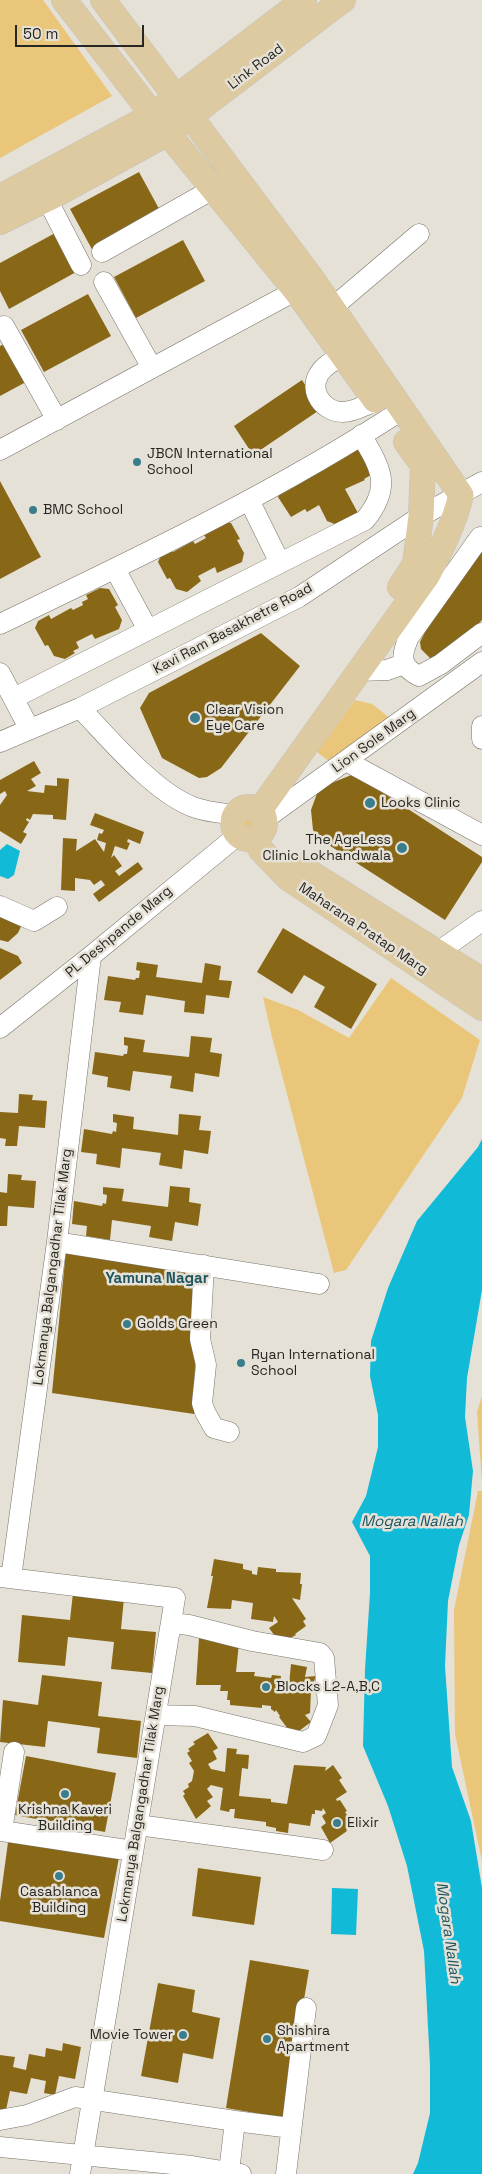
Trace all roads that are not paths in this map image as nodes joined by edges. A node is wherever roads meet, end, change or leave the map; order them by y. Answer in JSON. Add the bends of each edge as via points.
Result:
{"nodes":[{"id":1,"x":64,"y":0,"type":"edge"},
{"id":2,"x":103,"y":0,"type":"edge"},
{"id":3,"x":304,"y":0,"type":"edge"},
{"id":4,"x":343,"y":0,"type":"edge"},
{"id":5,"x":183,"y":108,"type":"junction"},
{"id":6,"x":160,"y":124,"type":"junction"},
{"id":7,"x":213,"y":189,"type":"junction"},
{"id":8,"x":0,"y":198,"type":"edge"},
{"id":9,"x":46,"y":199,"type":"junction"},
{"id":10,"x":0,"y":222,"type":"edge"},
{"id":11,"x":418,"y":234,"type":"dead end"},
{"id":12,"x":102,"y":252,"type":"dead end"},
{"id":13,"x":81,"y":265,"type":"dead end"},
{"id":14,"x":104,"y":282,"type":"dead end"},
{"id":15,"x":305,"y":286,"type":"junction"},
{"id":16,"x":332,"y":308,"type":"junction"},
{"id":17,"x":4,"y":326,"type":"dead end"},
{"id":18,"x":343,"y":355,"type":"junction"},
{"id":19,"x":152,"y":368,"type":"junction"},
{"id":20,"x":389,"y":410,"type":"junction"},
{"id":21,"x":57,"y":420,"type":"junction"},
{"id":22,"x":361,"y":435,"type":"junction"},
{"id":23,"x":0,"y":450,"type":"edge"},
{"id":24,"x":471,"y":489,"type":"edge"},
{"id":25,"x":249,"y":500,"type":"junction"},
{"id":26,"x":421,"y":516,"type":"junction"},
{"id":27,"x":480,"y":537,"type":"dead end"},
{"id":28,"x":280,"y":562,"type":"junction"},
{"id":29,"x":115,"y":569,"type":"junction"},
{"id":30,"x":0,"y":624,"type":"edge"},
{"id":31,"x":148,"y":630,"type":"junction"},
{"id":32,"x":482,"y":633,"type":"edge"},
{"id":33,"x":482,"y":662,"type":"edge"},
{"id":34,"x":404,"y":664,"type":"junction"},
{"id":35,"x":360,"y":670,"type":"junction"},
{"id":36,"x":0,"y":673,"type":"edge"},
{"id":37,"x":14,"y":698,"type":"junction"},
{"id":38,"x":80,"y":708,"type":"junction"},
{"id":39,"x":482,"y":726,"type":"edge"},
{"id":40,"x":29,"y":728,"type":"junction"},
{"id":41,"x":482,"y":739,"type":"edge"},
{"id":42,"x":0,"y":742,"type":"edge"},
{"id":43,"x":346,"y":761,"type":"junction"},
{"id":44,"x":253,"y":822,"type":"junction"},
{"id":45,"x":482,"y":835,"type":"edge"},
{"id":46,"x":0,"y":906,"type":"edge"},
{"id":47,"x":57,"y":907,"type":"dead end"},
{"id":48,"x":482,"y":921,"type":"edge"},
{"id":49,"x":438,"y":952,"type":"junction"},
{"id":50,"x":91,"y":956,"type":"junction"},
{"id":51,"x":482,"y":980,"type":"edge"},
{"id":52,"x":482,"y":1008,"type":"edge"},
{"id":53,"x":0,"y":1028,"type":"edge"},
{"id":54,"x":57,"y":1242,"type":"junction"},
{"id":55,"x":204,"y":1265,"type":"junction"},
{"id":56,"x":319,"y":1284,"type":"dead end"},
{"id":57,"x":229,"y":1432,"type":"dead end"},
{"id":58,"x":5,"y":1577,"type":"edge"},
{"id":59,"x":171,"y":1623,"type":"junction"},
{"id":60,"x":156,"y":1715,"type":"junction"},
{"id":61,"x":14,"y":1752,"type":"dead end"},
{"id":62,"x":138,"y":1826,"type":"junction"},
{"id":63,"x":323,"y":1850,"type":"dead end"},
{"id":64,"x":133,"y":1851,"type":"junction"},
{"id":65,"x":306,"y":2008,"type":"dead end"},
{"id":66,"x":92,"y":2099,"type":"junction"},
{"id":67,"x":0,"y":2120,"type":"edge"},
{"id":68,"x":235,"y":2121,"type":"junction"},
{"id":69,"x":291,"y":2128,"type":"junction"},
{"id":70,"x":0,"y":2147,"type":"edge"},
{"id":71,"x":82,"y":2165,"type":"edge"},
{"id":72,"x":235,"y":2173,"type":"edge"},
{"id":73,"x":286,"y":2174,"type":"edge"}],
"edges":[{"from":1,"to":6,"type":"main road"},
{"from":2,"to":5,"type":"main road"},
{"from":3,"to":5,"type":"main road","name":"Link Road"},
{"from":4,"to":5,"type":"main road","name":"Link Road"},
{"from":5,"to":6,"type":"main road","name":"Link Road"},
{"from":5,"to":15,"type":"main road"},
{"from":6,"to":7,"type":"main road"},
{"from":6,"to":8,"type":"main road"},
{"from":6,"to":9,"type":"main road"},
{"from":7,"to":12,"type":"street"},
{"from":7,"to":15,"type":"main road"},
{"from":9,"to":10,"type":"main road"},
{"from":9,"to":13,"type":"street"},
{"from":11,"to":16,"type":"street"},
{"from":14,"to":19,"type":"street"},
{"from":15,"to":16,"type":"main road"},
{"from":15,"to":18,"type":"main road"},
{"from":15,"to":19,"type":"street"},
{"from":16,"to":20,"type":"main road"},
{"from":17,"to":21,"type":"street"},
{"from":18,"to":20,"type":"main road"},
{"from":18,"to":20,"type":"street","via":[[318,376],[315,392],[322,404],[342,412]]},
{"from":19,"to":21,"type":"street"},
{"from":20,"to":22,"type":"street"},
{"from":20,"to":24,"type":"main road"},
{"from":20,"to":26,"type":"main road","via":[[423,465]]},
{"from":21,"to":23,"type":"street"},
{"from":22,"to":25,"type":"street"},
{"from":22,"to":28,"type":"street","via":[[382,475],[379,495],[370,514],[365,520]]},
{"from":24,"to":26,"type":"street","name":"Kavi Ram Basakhetre Road"},
{"from":24,"to":35,"type":"main road","via":[[426,576]]},
{"from":25,"to":28,"type":"street"},
{"from":25,"to":29,"type":"street"},
{"from":26,"to":38,"type":"street","name":"Kavi Ram Basakhetre Road","via":[[298,598]]},
{"from":26,"to":44,"type":"main road","via":[[416,564]]},
{"from":27,"to":34,"type":"street","via":[[409,637],[402,652]]},
{"from":28,"to":31,"type":"street"},
{"from":29,"to":30,"type":"street"},
{"from":29,"to":31,"type":"street"},
{"from":31,"to":37,"type":"street"},
{"from":32,"to":34,"type":"street","via":[[419,676]]},
{"from":33,"to":43,"type":"street","name":"Lion Sole Marg"},
{"from":34,"to":35,"type":"street","via":[[387,670]]},
{"from":35,"to":44,"type":"main road"},
{"from":36,"to":37,"type":"street"},
{"from":37,"to":40,"type":"street"},
{"from":38,"to":40,"type":"street","name":"Kavi Ram Basakhetre Road"},
{"from":38,"to":44,"type":"street","via":[[165,791],[196,808]]},
{"from":39,"to":41,"type":"street"},
{"from":40,"to":42,"type":"street","name":"Kavi Ram Basakhetre Road"},
{"from":43,"to":44,"type":"street","name":"Lion Sole Marg"},
{"from":43,"to":45,"type":"street"},
{"from":44,"to":49,"type":"main road","name":"Maharana Pratap Marg","via":[[297,865]]},
{"from":44,"to":50,"type":"street","name":"PL Deshpande Marg"},
{"from":44,"to":52,"type":"main road","name":"Maharana Pratap Marg","via":[[261,850],[288,878]]},
{"from":46,"to":47,"type":"street","via":[[34,921]]},
{"from":48,"to":49,"type":"street"},
{"from":49,"to":51,"type":"main road","name":"Maharana Pratap Marg"},
{"from":50,"to":53,"type":"street","name":"PL Deshpande Marg"},
{"from":50,"to":54,"type":"street","name":"Lokmanya Balgangadhar Tilak Marg"},
{"from":54,"to":55,"type":"street"},
{"from":54,"to":58,"type":"street","name":"Lokmanya Balgangadhar Tilak Marg"},
{"from":55,"to":56,"type":"street"},
{"from":55,"to":57,"type":"street","via":[[200,1339],[206,1365],[202,1403],[214,1428]]},
{"from":58,"to":59,"type":"street","name":"Lokmanya Balgangadhar Tilak Marg","via":[[175,1598]]},
{"from":59,"to":60,"type":"street","name":"Lokmanya Balgangadhar Tilak Marg"},
{"from":59,"to":60,"type":"street","via":[[320,1653],[324,1658],[328,1705],[316,1736],[303,1742],[195,1716]]},
{"from":60,"to":62,"type":"street","name":"Lokmanya Balgangadhar Tilak Marg"},
{"from":61,"to":64,"type":"street","via":[[2,1831]]},
{"from":62,"to":63,"type":"street"},
{"from":62,"to":64,"type":"street","name":"Lokmanya Balgangadhar Tilak Marg"},
{"from":64,"to":66,"type":"street","name":"Lokmanya Balgangadhar Tilak Marg"},
{"from":65,"to":69,"type":"street"},
{"from":66,"to":67,"type":"street","via":[[65,2099],[27,2115]]},
{"from":66,"to":68,"type":"street"},
{"from":66,"to":71,"type":"street","name":"Lokmanya Balgangadhar Tilak Marg"},
{"from":68,"to":69,"type":"street"},
{"from":68,"to":72,"type":"street"},
{"from":69,"to":73,"type":"street"},
{"from":70,"to":71,"type":"street"},
{"from":71,"to":72,"type":"street","via":[[192,2166]]}]}
